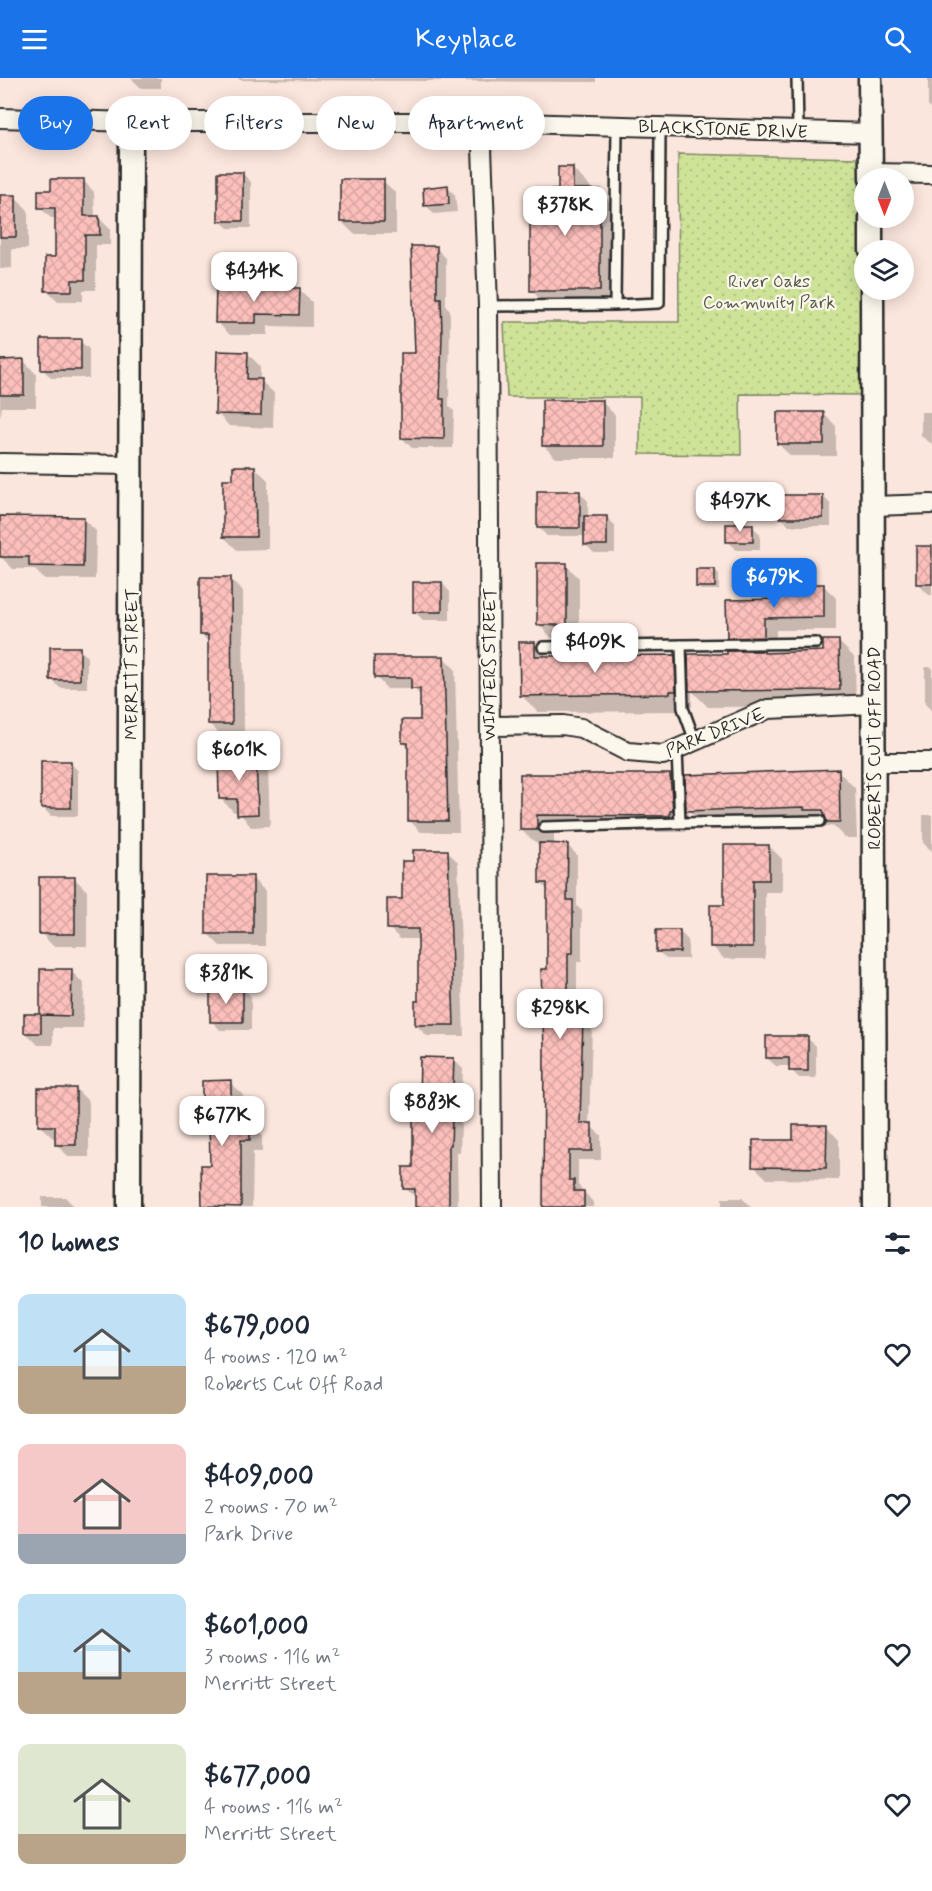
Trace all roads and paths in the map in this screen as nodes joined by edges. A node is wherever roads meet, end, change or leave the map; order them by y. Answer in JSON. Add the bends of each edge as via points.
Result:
{"nodes":[{"id":1,"x":797,"y":78,"type":"edge"},
{"id":2,"x":870,"y":78,"type":"edge"},
{"id":3,"x":0,"y":118,"type":"edge"},
{"id":4,"x":105,"y":121,"type":"edge"},
{"id":5,"x":192,"y":122,"type":"edge"},
{"id":6,"x":408,"y":122,"type":"edge"},
{"id":7,"x":545,"y":124,"type":"edge"},
{"id":8,"x":617,"y":126,"type":"junction"},
{"id":9,"x":660,"y":127,"type":"junction"},
{"id":10,"x":798,"y":131,"type":"junction"},
{"id":11,"x":870,"y":133,"type":"junction"},
{"id":12,"x":131,"y":150,"type":"edge"},
{"id":13,"x":482,"y":150,"type":"edge"},
{"id":14,"x":871,"y":168,"type":"edge"},
{"id":15,"x":932,"y":174,"type":"edge"},
{"id":16,"x":914,"y":175,"type":"edge"},
{"id":17,"x":872,"y":300,"type":"edge"},
{"id":18,"x":615,"y":305,"type":"junction"},
{"id":19,"x":488,"y":306,"type":"junction"},
{"id":20,"x":0,"y":463,"type":"edge"},
{"id":21,"x":132,"y":465,"type":"junction"},
{"id":22,"x":932,"y":504,"type":"edge"},
{"id":23,"x":873,"y":506,"type":"junction"},
{"id":24,"x":816,"y":643,"type":"dead end"},
{"id":25,"x":681,"y":645,"type":"junction"},
{"id":26,"x":543,"y":647,"type":"dead end"},
{"id":27,"x":874,"y":704,"type":"junction"},
{"id":28,"x":490,"y":726,"type":"junction"},
{"id":29,"x":695,"y":741,"type":"junction"},
{"id":30,"x":677,"y":750,"type":"junction"},
{"id":31,"x":874,"y":762,"type":"junction"},
{"id":32,"x":932,"y":762,"type":"edge"},
{"id":33,"x":820,"y":821,"type":"dead end"},
{"id":34,"x":680,"y":823,"type":"junction"},
{"id":35,"x":544,"y":827,"type":"dead end"},
{"id":36,"x":129,"y":1207,"type":"edge"},
{"id":37,"x":492,"y":1207,"type":"edge"},
{"id":38,"x":875,"y":1207,"type":"edge"}],
"edges":[{"from":1,"to":10,"type":"lane"},
{"from":2,"to":11,"type":"street"},
{"from":3,"to":4,"type":"street","name":"BLACKSTONE DRIVE"},
{"from":5,"to":6,"type":"street","name":"BLACKSTONE DRIVE"},
{"from":7,"to":8,"type":"street","name":"BLACKSTONE DRIVE"},
{"from":8,"to":9,"type":"street","name":"BLACKSTONE DRIVE"},
{"from":8,"to":18,"type":"lane"},
{"from":9,"to":10,"type":"street","name":"BLACKSTONE DRIVE"},
{"from":9,"to":18,"type":"lane","via":[[659,303]]},
{"from":10,"to":11,"type":"street","name":"BLACKSTONE DRIVE"},
{"from":11,"to":14,"type":"street"},
{"from":12,"to":21,"type":"street","name":"MERRITT STREET"},
{"from":13,"to":19,"type":"street","name":"WINTERS STREET"},
{"from":15,"to":16,"type":"street"},
{"from":17,"to":23,"type":"street","name":"ROBERTS CUT OFF ROAD"},
{"from":18,"to":19,"type":"lane"},
{"from":19,"to":28,"type":"street","name":"WINTERS STREET"},
{"from":20,"to":21,"type":"street"},
{"from":21,"to":36,"type":"street","name":"MERRITT STREET"},
{"from":22,"to":23,"type":"street"},
{"from":23,"to":27,"type":"street","name":"ROBERTS CUT OFF ROAD"},
{"from":24,"to":25,"type":"lane"},
{"from":25,"to":26,"type":"lane"},
{"from":25,"to":29,"type":"lane","via":[[682,708]]},
{"from":27,"to":29,"type":"street","name":"PARK DRIVE","via":[[768,709]]},
{"from":27,"to":31,"type":"street","name":"ROBERTS CUT OFF ROAD"},
{"from":28,"to":30,"type":"street","name":"PARK DRIVE","via":[[563,725],[581,728],[628,752],[663,755]]},
{"from":28,"to":37,"type":"street","name":"WINTERS STREET"},
{"from":29,"to":30,"type":"street","name":"PARK DRIVE"},
{"from":30,"to":34,"type":"lane"},
{"from":31,"to":32,"type":"street"},
{"from":31,"to":38,"type":"street","name":"ROBERTS CUT OFF ROAD"},
{"from":33,"to":34,"type":"lane"},
{"from":34,"to":35,"type":"lane"}]}
